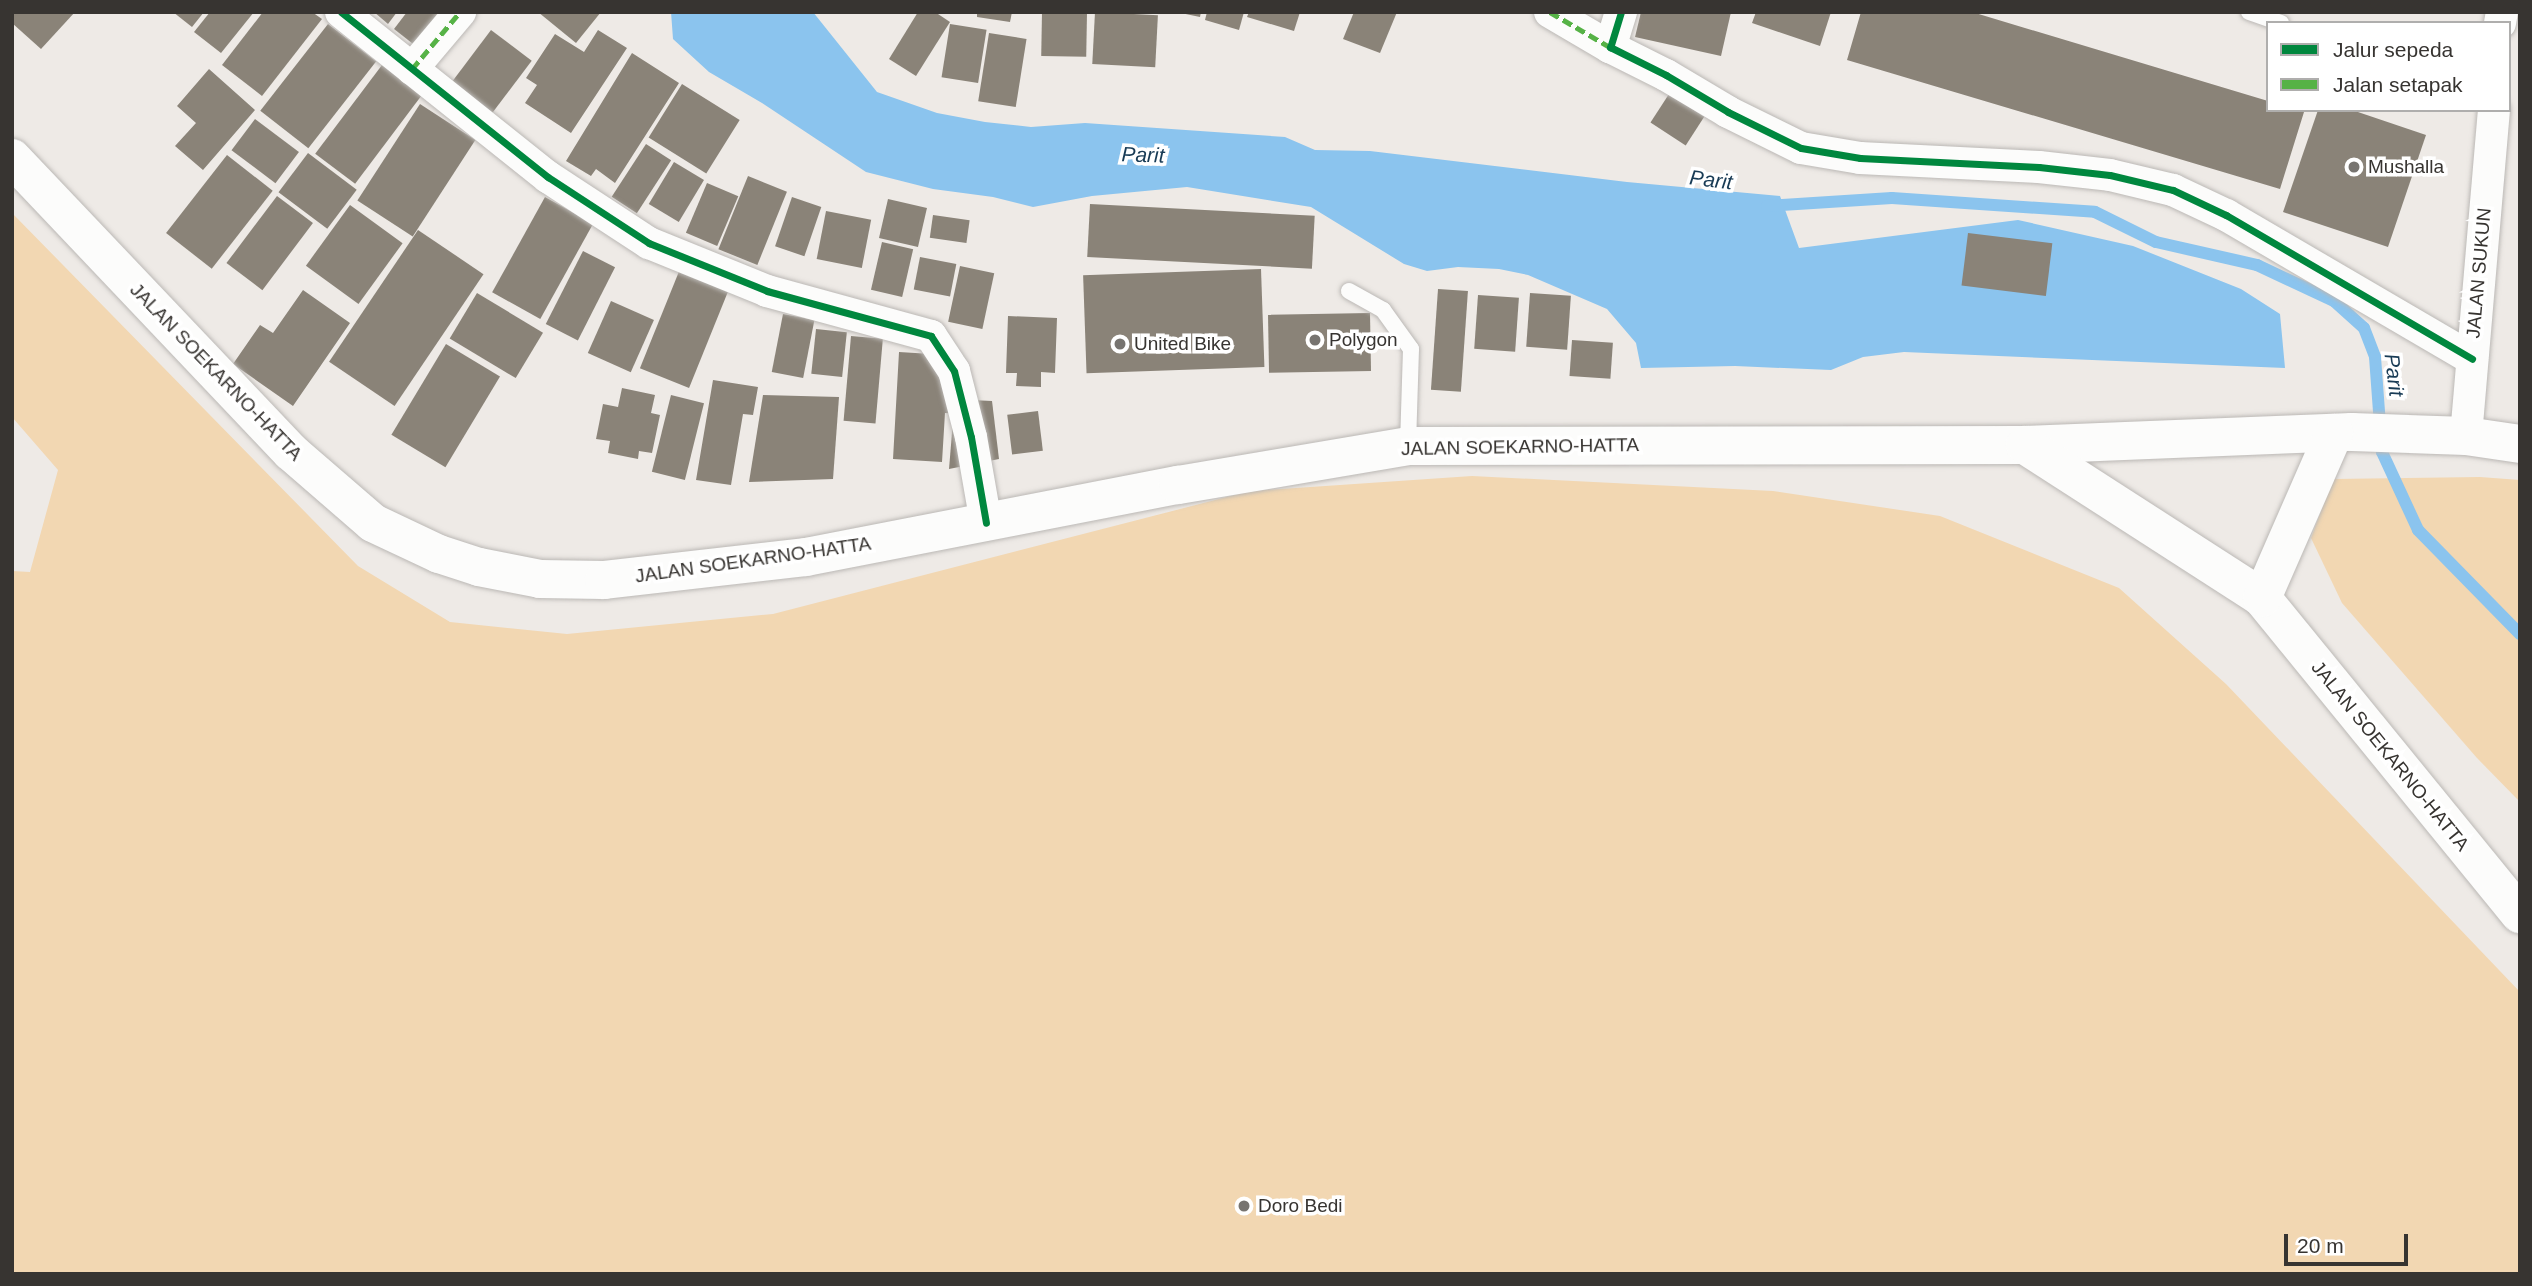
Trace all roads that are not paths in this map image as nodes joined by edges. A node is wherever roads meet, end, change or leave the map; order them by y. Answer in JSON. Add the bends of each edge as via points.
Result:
{"nodes":[{"id":1,"x":341,"y":12,"type":"edge"},
{"id":2,"x":460,"y":12,"type":"edge"},
{"id":3,"x":1550,"y":12,"type":"edge"},
{"id":4,"x":1621,"y":12,"type":"edge"},
{"id":5,"x":2249,"y":12,"type":"edge"},
{"id":6,"x":2275,"y":21,"type":"edge"},
{"id":7,"x":1610,"y":47,"type":"junction"},
{"id":8,"x":412,"y":69,"type":"junction"},
{"id":9,"x":2494,"y":112,"type":"edge"},
{"id":10,"x":12,"y":158,"type":"edge"},
{"id":11,"x":1349,"y":291,"type":"dead end"},
{"id":12,"x":2472,"y":359,"type":"junction"},
{"id":13,"x":2343,"y":433,"type":"junction"},
{"id":14,"x":2466,"y":436,"type":"junction"},
{"id":15,"x":2520,"y":444,"type":"edge"},
{"id":16,"x":2025,"y":445,"type":"junction"},
{"id":17,"x":1408,"y":446,"type":"junction"},
{"id":18,"x":986,"y":523,"type":"junction"},
{"id":19,"x":2262,"y":598,"type":"junction"},
{"id":20,"x":2520,"y":914,"type":"edge"}],
"edges":[{"from":1,"to":8,"type":"street"},
{"from":2,"to":8,"type":"street"},
{"from":3,"to":7,"type":"street"},
{"from":4,"to":7,"type":"street"},
{"from":5,"to":6,"type":"lane"},
{"from":7,"to":12,"type":"street","via":[[1801,148],[1860,158],[2110,175],[2173,190],[2226,215]]},
{"from":8,"to":18,"type":"street","via":[[548,177],[649,243],[767,290],[931,336],[954,371]]},
{"from":9,"to":12,"type":"street","name":"JALAN SUKUN"},
{"from":10,"to":18,"type":"highway","name":"JALAN SOEKARNO-HATTA","via":[[291,452],[373,523],[439,554],[540,579],[604,580],[806,557]]},
{"from":11,"to":17,"type":"lane","via":[[1383,310],[1411,349]]},
{"from":12,"to":14,"type":"street","name":"JALAN SUKUN"},
{"from":13,"to":14,"type":"highway","name":"JALAN SOEKARNO-HATTA"},
{"from":13,"to":16,"type":"highway","name":"JALAN SOEKARNO-HATTA"},
{"from":13,"to":19,"type":"highway"},
{"from":14,"to":15,"type":"highway","name":"JALAN SOEKARNO-HATTA"},
{"from":16,"to":17,"type":"highway","name":"JALAN SOEKARNO-HATTA"},
{"from":16,"to":19,"type":"highway","name":"JALAN SOEKARNO-HATTA"},
{"from":17,"to":18,"type":"highway","name":"JALAN SOEKARNO-HATTA"},
{"from":19,"to":20,"type":"highway","name":"JALAN SOEKARNO-HATTA"}]}
